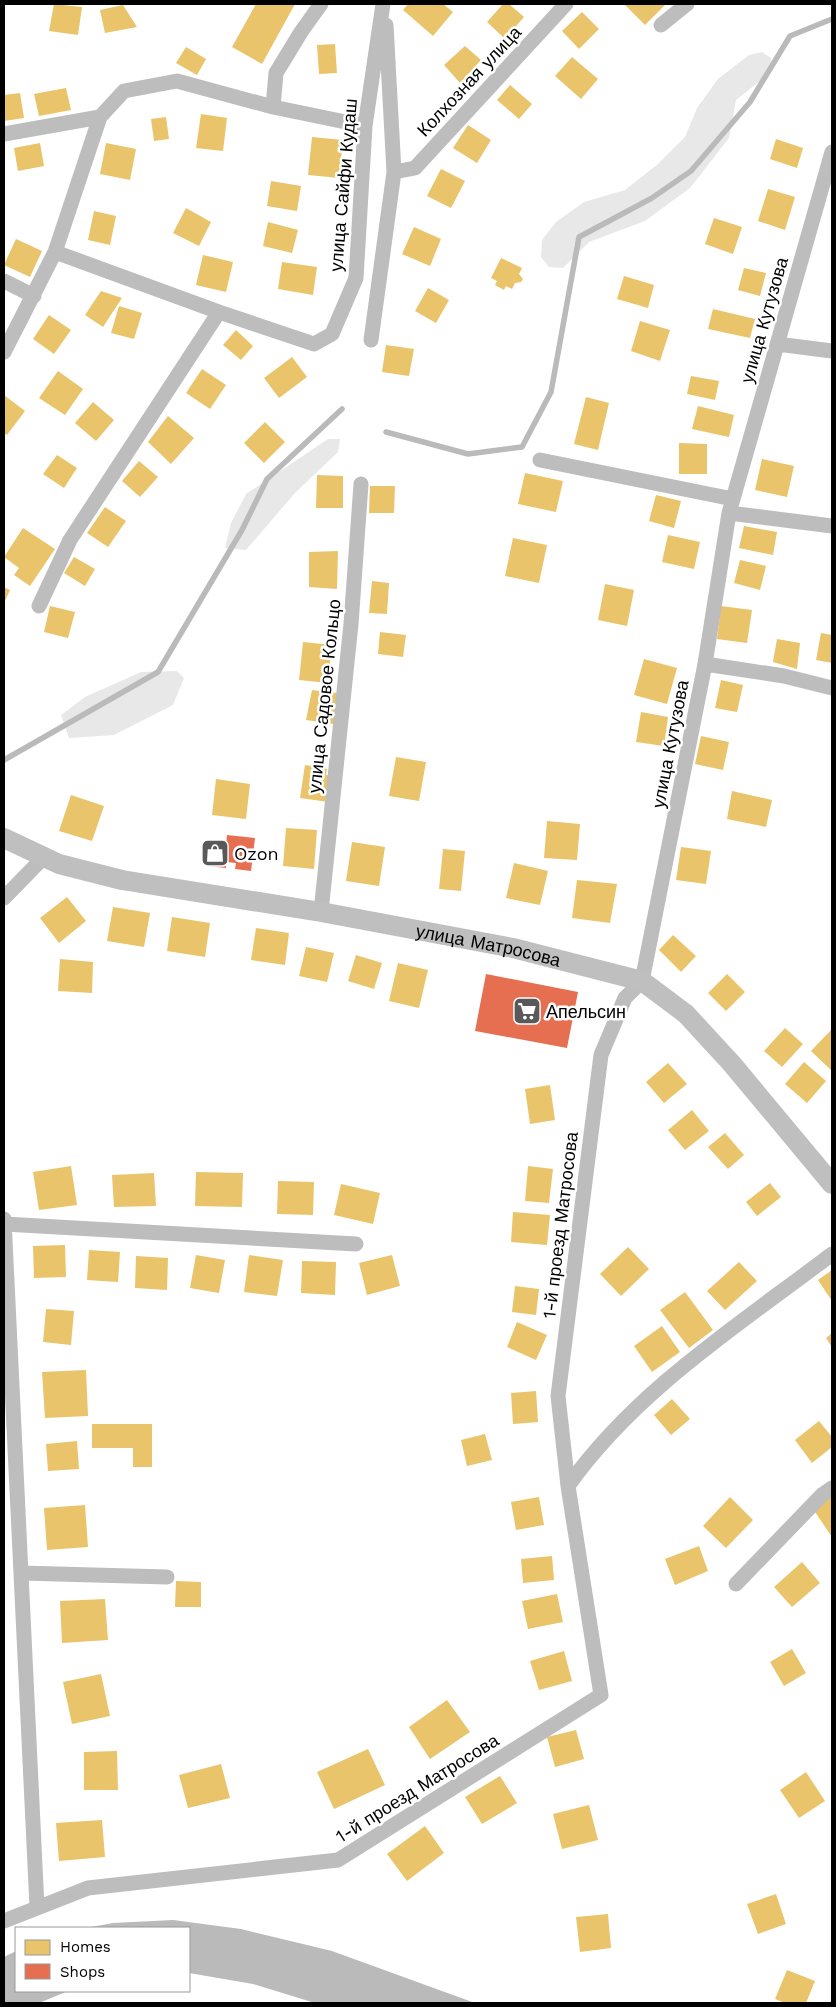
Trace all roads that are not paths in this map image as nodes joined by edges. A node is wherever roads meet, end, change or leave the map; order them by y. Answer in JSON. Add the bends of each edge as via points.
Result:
{"nodes":[{"id":1,"x":321,"y":4,"type":"edge"},
{"id":2,"x":384,"y":4,"type":"edge"},
{"id":3,"x":566,"y":4,"type":"edge"},
{"id":4,"x":687,"y":4,"type":"edge"},
{"id":5,"x":661,"y":25,"type":"dead end"},
{"id":6,"x":273,"y":107,"type":"junction"},
{"id":7,"x":100,"y":118,"type":"junction"},
{"id":8,"x":365,"y":126,"type":"junction"},
{"id":9,"x":4,"y":134,"type":"edge"},
{"id":10,"x":832,"y":152,"type":"edge"},
{"id":11,"x":394,"y":172,"type":"junction"},
{"id":12,"x":55,"y":252,"type":"junction"},
{"id":13,"x":4,"y":281,"type":"edge"},
{"id":14,"x":34,"y":296,"type":"junction"},
{"id":15,"x":219,"y":312,"type":"junction"},
{"id":16,"x":371,"y":340,"type":"dead end"},
{"id":17,"x":777,"y":344,"type":"junction"},
{"id":18,"x":832,"y":351,"type":"edge"},
{"id":19,"x":4,"y":352,"type":"edge"},
{"id":20,"x":540,"y":460,"type":"dead end"},
{"id":21,"x":361,"y":484,"type":"dead end"},
{"id":22,"x":731,"y":506,"type":"junction"},
{"id":23,"x":832,"y":526,"type":"edge"},
{"id":24,"x":39,"y":606,"type":"dead end"},
{"id":25,"x":705,"y":664,"type":"junction"},
{"id":26,"x":832,"y":688,"type":"edge"},
{"id":27,"x":4,"y":838,"type":"edge"},
{"id":28,"x":52,"y":860,"type":"junction"},
{"id":29,"x":4,"y":899,"type":"edge"},
{"id":30,"x":321,"y":912,"type":"junction"},
{"id":31,"x":642,"y":981,"type":"junction"},
{"id":32,"x":832,"y":1184,"type":"edge"},
{"id":33,"x":4,"y":1219,"type":"edge"},
{"id":34,"x":4,"y":1224,"type":"edge"},
{"id":35,"x":356,"y":1244,"type":"dead end"},
{"id":36,"x":832,"y":1254,"type":"edge"},
{"id":37,"x":568,"y":1486,"type":"junction"},
{"id":38,"x":832,"y":1488,"type":"edge"},
{"id":39,"x":21,"y":1573,"type":"junction"},
{"id":40,"x":167,"y":1577,"type":"dead end"},
{"id":41,"x":736,"y":1584,"type":"dead end"},
{"id":42,"x":37,"y":1907,"type":"junction"},
{"id":43,"x":4,"y":1921,"type":"edge"}],
"edges":[{"from":1,"to":6,"type":"street","via":[[276,73]]},
{"from":2,"to":8,"type":"street","name":"улица Сайфи Кудаш"},
{"from":2,"to":11,"type":"street"},
{"from":3,"to":11,"type":"street","name":"Колхозная улица","via":[[415,168]]},
{"from":4,"to":5,"type":"street"},
{"from":6,"to":7,"type":"street","via":[[177,81],[124,91]]},
{"from":6,"to":8,"type":"street"},
{"from":7,"to":9,"type":"street"},
{"from":7,"to":12,"type":"street"},
{"from":8,"to":15,"type":"street","name":"улица Сайфи Кудаш","via":[[356,278],[332,334],[314,344]]},
{"from":10,"to":17,"type":"street","name":"улица Кутузова"},
{"from":11,"to":16,"type":"street"},
{"from":12,"to":14,"type":"street"},
{"from":12,"to":15,"type":"street","name":"улица Сайфи Кудаш"},
{"from":13,"to":14,"type":"street"},
{"from":14,"to":19,"type":"street"},
{"from":15,"to":24,"type":"street","via":[[70,540]]},
{"from":17,"to":18,"type":"street"},
{"from":17,"to":22,"type":"street","name":"улица Кутузова"},
{"from":20,"to":22,"type":"street"},
{"from":21,"to":30,"type":"street","name":"улица Садовое Кольцо","via":[[351,624]]},
{"from":22,"to":23,"type":"street"},
{"from":22,"to":25,"type":"street","name":"улица Кутузова"},
{"from":25,"to":26,"type":"street","via":[[784,676]]},
{"from":25,"to":31,"type":"street","name":"улица Кутузова"},
{"from":27,"to":28,"type":"main road","name":"улица Матросова"},
{"from":28,"to":29,"type":"street"},
{"from":28,"to":30,"type":"main road","name":"улица Матросова","via":[[122,880]]},
{"from":30,"to":31,"type":"main road","name":"улица Матросова","via":[[513,948]]},
{"from":31,"to":32,"type":"main road","name":"улица Матросова","via":[[692,1022],[732,1064]]},
{"from":31,"to":37,"type":"street","name":"1-й проезд Матросова","via":[[625,998],[601,1055],[558,1396]]},
{"from":33,"to":34,"type":"street"},
{"from":34,"to":35,"type":"street"},
{"from":34,"to":39,"type":"street"},
{"from":36,"to":37,"type":"street","via":[[670,1378],[592,1452]]},
{"from":37,"to":42,"type":"street","name":"1-й проезд Матросова","via":[[601,1695],[338,1860],[88,1888]]},
{"from":38,"to":41,"type":"street"},
{"from":39,"to":40,"type":"street"},
{"from":39,"to":42,"type":"street"},
{"from":42,"to":43,"type":"street","name":"1-й проезд Матросова"}]}
